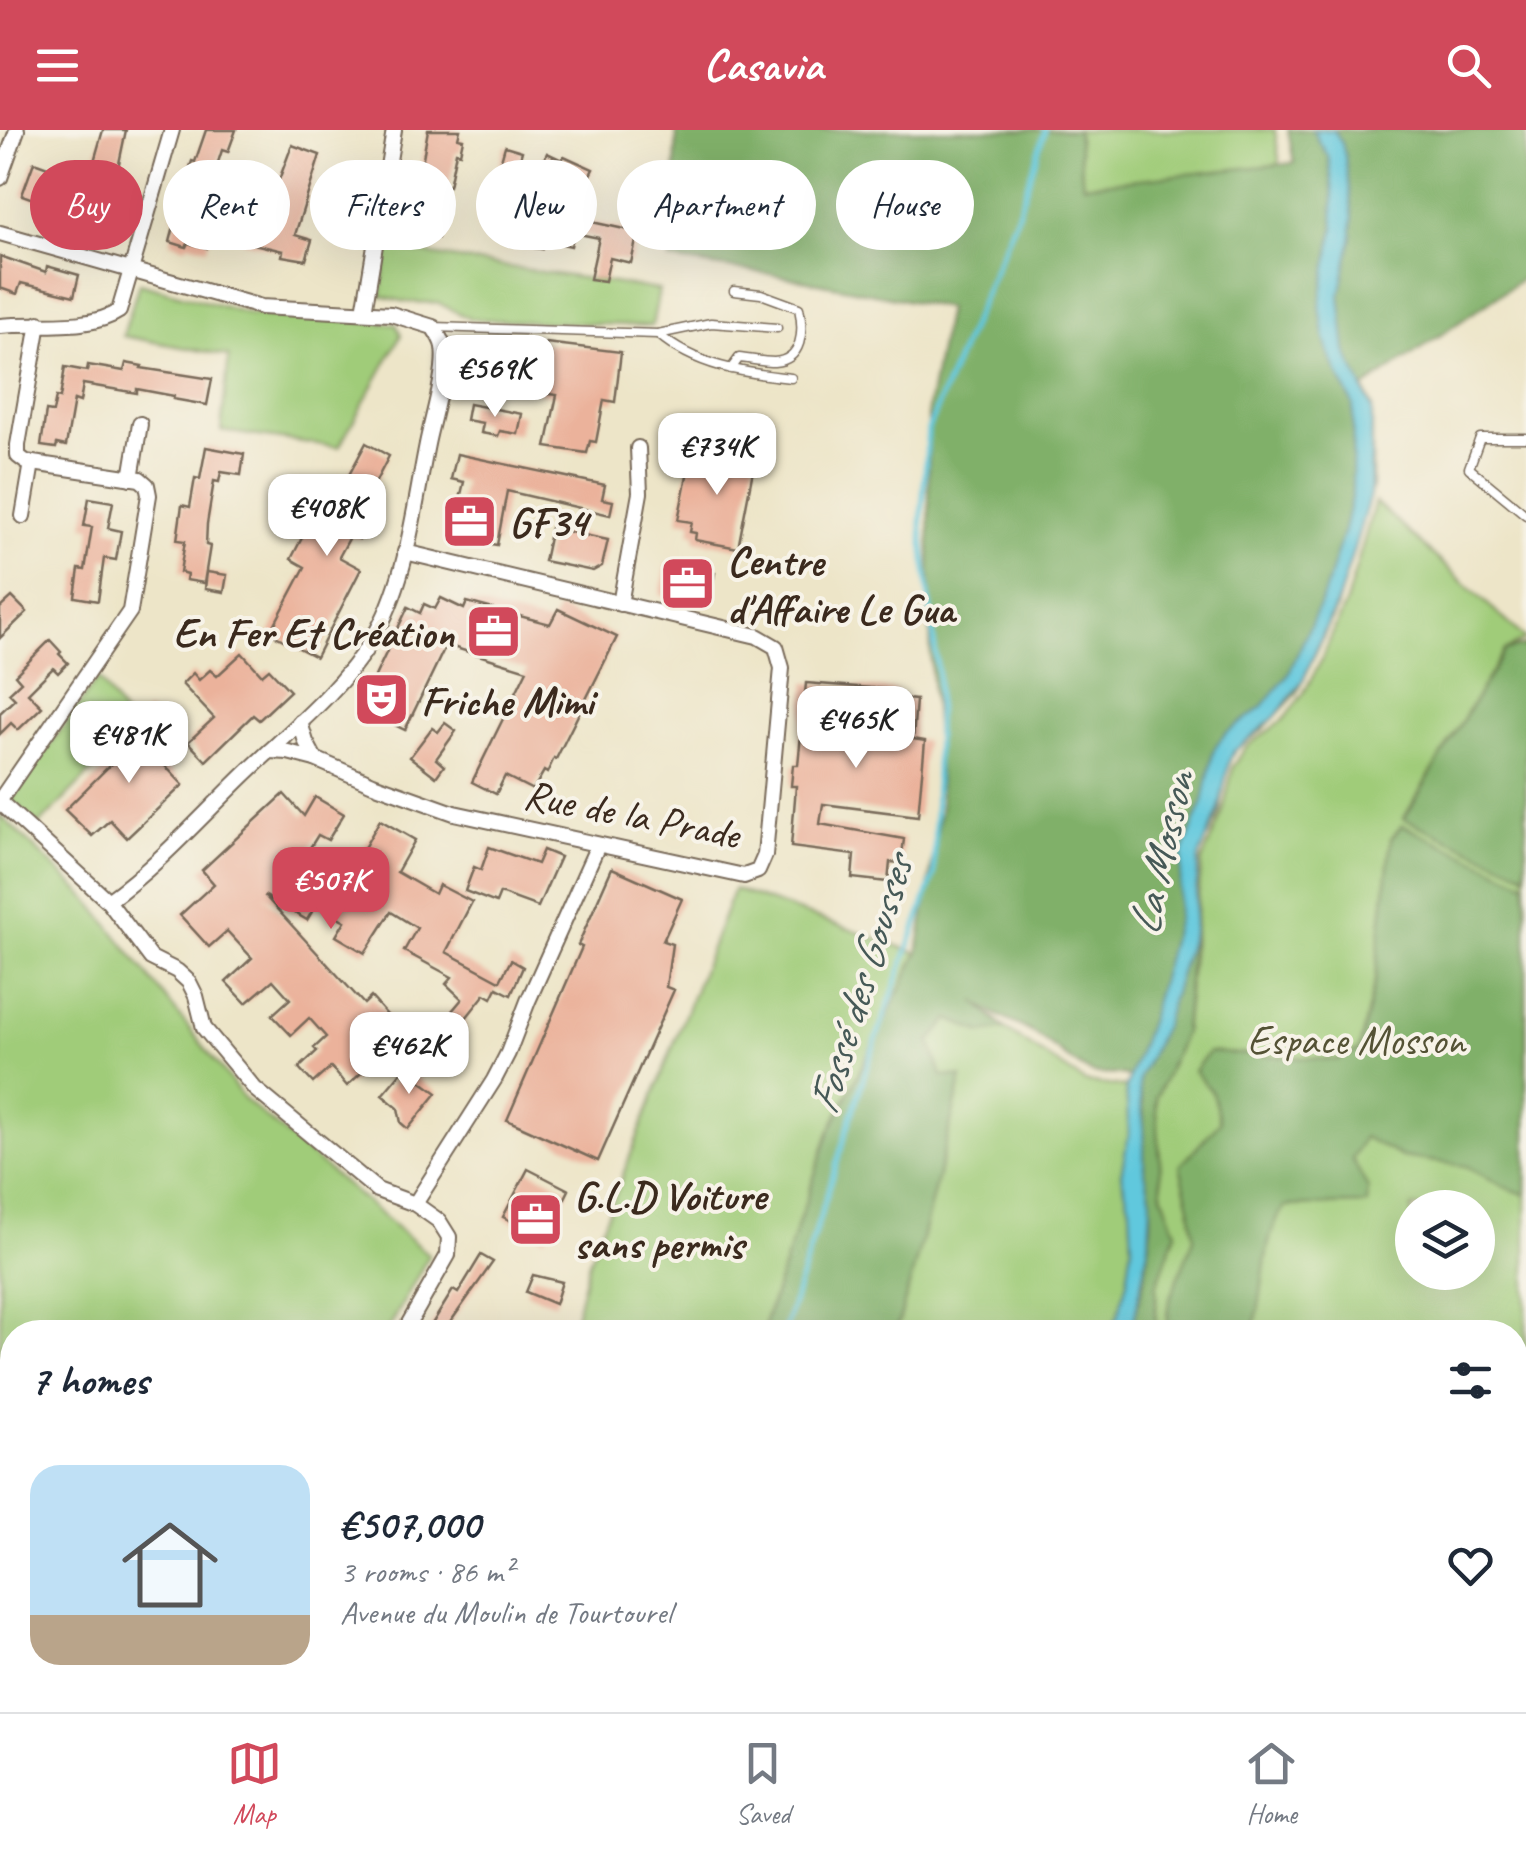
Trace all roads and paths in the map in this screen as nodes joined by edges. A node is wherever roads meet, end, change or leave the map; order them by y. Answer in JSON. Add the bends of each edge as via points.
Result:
{"nodes":[{"id":1,"x":17,"y":130,"type":"edge"},
{"id":2,"x":172,"y":130,"type":"edge"},
{"id":3,"x":394,"y":130,"type":"edge"},
{"id":4,"x":0,"y":178,"type":"edge"},
{"id":5,"x":0,"y":233,"type":"edge"},
{"id":6,"x":130,"y":270,"type":"junction"},
{"id":7,"x":734,"y":291,"type":"dead end"},
{"id":8,"x":364,"y":312,"type":"junction"},
{"id":9,"x":39,"y":323,"type":"junction"},
{"id":10,"x":0,"y":326,"type":"edge"},
{"id":11,"x":433,"y":327,"type":"junction"},
{"id":12,"x":777,"y":328,"type":"dead end"},
{"id":13,"x":658,"y":334,"type":"junction"},
{"id":14,"x":731,"y":370,"type":"junction"},
{"id":15,"x":791,"y":378,"type":"dead end"},
{"id":16,"x":140,"y":424,"type":"dead end"},
{"id":17,"x":1526,"y":438,"type":"edge"},
{"id":18,"x":638,"y":448,"type":"dead end"},
{"id":19,"x":32,"y":463,"type":"junction"},
{"id":20,"x":131,"y":478,"type":"junction"},
{"id":21,"x":1526,"y":515,"type":"edge"},
{"id":22,"x":23,"y":516,"type":"dead end"},
{"id":23,"x":405,"y":552,"type":"junction"},
{"id":24,"x":620,"y":604,"type":"junction"},
{"id":25,"x":300,"y":722,"type":"junction"},
{"id":26,"x":270,"y":751,"type":"junction"},
{"id":27,"x":316,"y":759,"type":"junction"},
{"id":28,"x":0,"y":802,"type":"edge"},
{"id":29,"x":598,"y":845,"type":"junction"},
{"id":30,"x":108,"y":901,"type":"junction"},
{"id":31,"x":414,"y":1204,"type":"junction"},
{"id":32,"x":411,"y":1320,"type":"edge"}],
"edges":[{"from":1,"to":4,"type":"street"},
{"from":2,"to":6,"type":"street"},
{"from":3,"to":8,"type":"street"},
{"from":5,"to":6,"type":"street"},
{"from":6,"to":8,"type":"street","via":[[261,307]]},
{"from":6,"to":9,"type":"street","via":[[123,302],[112,316]]},
{"from":7,"to":14,"type":"lane","via":[[799,308],[802,335],[794,354],[777,362],[739,358]]},
{"from":8,"to":11,"type":"street"},
{"from":9,"to":10,"type":"street"},
{"from":9,"to":19,"type":"street","via":[[18,445],[18,456]]},
{"from":11,"to":13,"type":"lane"},
{"from":11,"to":23,"type":"street","via":[[443,360]]},
{"from":12,"to":13,"type":"lane","via":[[711,323]]},
{"from":13,"to":14,"type":"lane"},
{"from":14,"to":15,"type":"lane"},
{"from":16,"to":20,"type":"street"},
{"from":17,"to":21,"type":"lane","via":[[1480,438],[1469,468]]},
{"from":18,"to":24,"type":"street","via":[[640,493]]},
{"from":19,"to":20,"type":"street"},
{"from":19,"to":22,"type":"street"},
{"from":20,"to":28,"type":"street","via":[[148,486],[150,495],[130,611]]},
{"from":23,"to":24,"type":"street"},
{"from":23,"to":25,"type":"street","via":[[373,639]]},
{"from":24,"to":29,"type":"street","name":"Rue de la Prade","via":[[757,636],[776,647],[782,668],[765,856],[758,871],[744,876]]},
{"from":25,"to":26,"type":"street"},
{"from":25,"to":27,"type":"street"},
{"from":26,"to":27,"type":"street","name":"Rue de la Prade"},
{"from":26,"to":30,"type":"street"},
{"from":27,"to":29,"type":"street","name":"Rue de la Prade","via":[[454,813]]},
{"from":28,"to":30,"type":"street"},
{"from":29,"to":31,"type":"street","via":[[508,1053]]},
{"from":30,"to":31,"type":"street","via":[[151,958],[188,982],[204,1028],[254,1089],[377,1190]]},
{"from":31,"to":32,"type":"street","via":[[439,1221],[449,1238],[448,1256]]}]}
